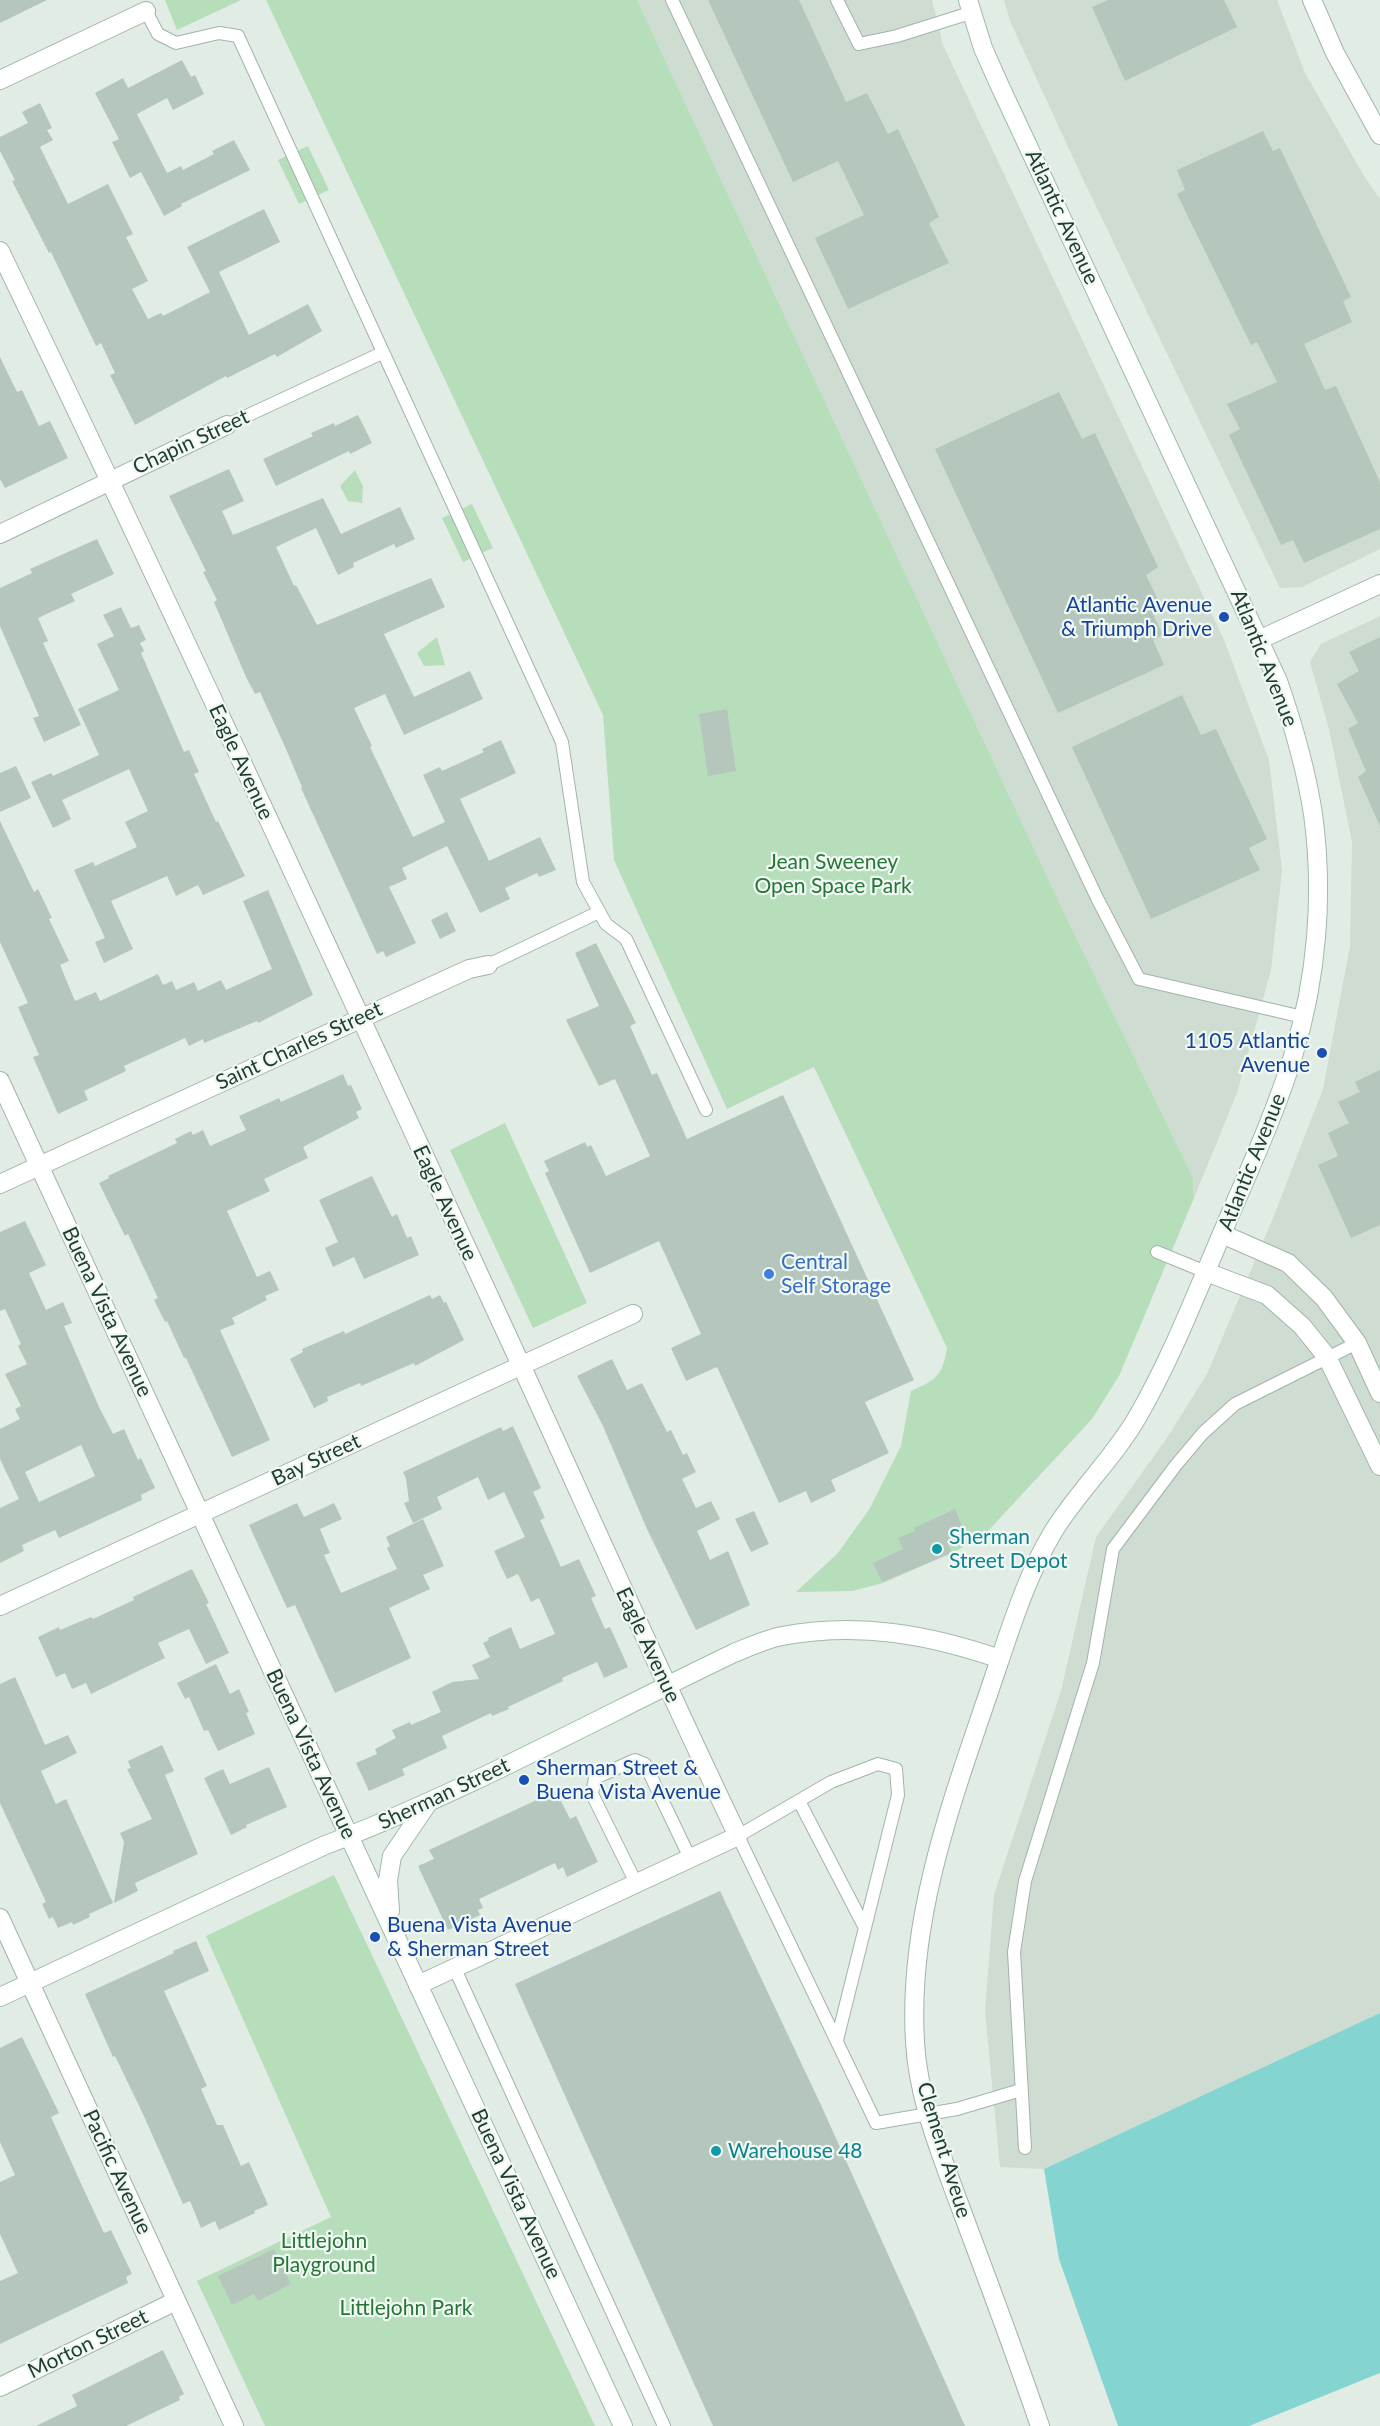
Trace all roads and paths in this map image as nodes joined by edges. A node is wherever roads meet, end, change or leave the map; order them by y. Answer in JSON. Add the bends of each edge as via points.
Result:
{"nodes":[{"id":1,"x":672,"y":0,"type":"edge"},
{"id":2,"x":837,"y":0,"type":"edge"},
{"id":3,"x":1312,"y":0,"type":"edge"},
{"id":4,"x":969,"y":6,"type":"edge"},
{"id":5,"x":146,"y":10,"type":"joint"},
{"id":6,"x":0,"y":80,"type":"edge"},
{"id":7,"x":1380,"y":135,"type":"edge"},
{"id":8,"x":0,"y":251,"type":"edge"},
{"id":9,"x":382,"y":353,"type":"junction"},
{"id":10,"x":227,"y":424,"type":"joint"},
{"id":11,"x":110,"y":480,"type":"junction"},
{"id":12,"x":0,"y":534,"type":"edge"},
{"id":13,"x":1380,"y":584,"type":"edge"},
{"id":14,"x":1261,"y":639,"type":"junction"},
{"id":15,"x":599,"y":912,"type":"junction"},
{"id":16,"x":488,"y":965,"type":"joint"},
{"id":17,"x":1303,"y":1017,"type":"junction"},
{"id":18,"x":360,"y":1018,"type":"junction"},
{"id":19,"x":0,"y":1081,"type":"edge"},
{"id":20,"x":706,"y":1110,"type":"dead end"},
{"id":21,"x":39,"y":1165,"type":"junction"},
{"id":22,"x":0,"y":1184,"type":"edge"},
{"id":23,"x":1222,"y":1234,"type":"junction"},
{"id":24,"x":1157,"y":1252,"type":"dead end"},
{"id":25,"x":1206,"y":1272,"type":"junction"},
{"id":26,"x":633,"y":1314,"type":"dead end"},
{"id":27,"x":1357,"y":1343,"type":"junction"},
{"id":28,"x":1327,"y":1357,"type":"junction"},
{"id":29,"x":520,"y":1365,"type":"junction"},
{"id":30,"x":1380,"y":1393,"type":"edge"},
{"id":31,"x":1380,"y":1466,"type":"edge"},
{"id":32,"x":200,"y":1514,"type":"junction"},
{"id":33,"x":0,"y":1606,"type":"edge"},
{"id":34,"x":1000,"y":1659,"type":"junction"},
{"id":35,"x":666,"y":1685,"type":"junction"},
{"id":36,"x":799,"y":1801,"type":"junction"},
{"id":37,"x":429,"y":1802,"type":"junction"},
{"id":38,"x":349,"y":1836,"type":"junction"},
{"id":39,"x":738,"y":1836,"type":"junction"},
{"id":40,"x":690,"y":1858,"type":"junction"},
{"id":41,"x":636,"y":1883,"type":"junction"},
{"id":42,"x":0,"y":1918,"type":"edge"},
{"id":43,"x":392,"y":1925,"type":"junction"},
{"id":44,"x":865,"y":1928,"type":"junction"},
{"id":45,"x":455,"y":1969,"type":"junction"},
{"id":46,"x":29,"y":1982,"type":"junction"},
{"id":47,"x":418,"y":1986,"type":"junction"},
{"id":48,"x":0,"y":1997,"type":"edge"},
{"id":49,"x":837,"y":2040,"type":"junction"},
{"id":50,"x":1021,"y":2090,"type":"junction"},
{"id":51,"x":929,"y":2115,"type":"junction"},
{"id":52,"x":1025,"y":2148,"type":"dead end"},
{"id":53,"x":176,"y":2301,"type":"junction"},
{"id":54,"x":0,"y":2387,"type":"edge"},
{"id":55,"x":234,"y":2426,"type":"edge"},
{"id":56,"x":623,"y":2426,"type":"edge"},
{"id":57,"x":664,"y":2426,"type":"edge"},
{"id":58,"x":1040,"y":2426,"type":"edge"}],
"edges":[{"from":1,"to":17,"type":"lane","via":[[1097,898],[1139,979]]},
{"from":2,"to":4,"type":"lane","via":[[859,44],[897,36]]},
{"from":3,"to":7,"type":"street","via":[[1335,53]]},
{"from":4,"to":14,"type":"street","name":"Atlantic Avenue","via":[[999,84]]},
{"from":5,"to":6,"type":"street"},
{"from":5,"to":9,"type":"lane","via":[[158,34],[176,43],[219,33],[238,36]]},
{"from":8,"to":11,"type":"street","name":"Eagle Avenue"},
{"from":9,"to":10,"type":"lane","name":"Chapin Street"},
{"from":9,"to":15,"type":"lane","via":[[562,742],[583,882]]},
{"from":10,"to":11,"type":"street","name":"Chapin Street"},
{"from":11,"to":12,"type":"street","name":"Chapin Street"},
{"from":11,"to":18,"type":"street","name":"Eagle Avenue"},
{"from":13,"to":14,"type":"street"},
{"from":14,"to":17,"type":"street","name":"Atlantic Avenue","via":[[1293,727],[1313,815],[1317,900]]},
{"from":15,"to":16,"type":"lane","name":"Saint Charles Street"},
{"from":15,"to":20,"type":"lane","via":[[606,924],[626,939]]},
{"from":16,"to":18,"type":"street","name":"Saint Charles Street","via":[[469,969]]},
{"from":17,"to":23,"type":"street","name":"Atlantic Avenue","via":[[1281,1093]]},
{"from":18,"to":21,"type":"street","name":"Saint Charles Street"},
{"from":18,"to":29,"type":"street","name":"Eagle Avenue"},
{"from":19,"to":21,"type":"street","name":"Buena Vista Avenue"},
{"from":21,"to":22,"type":"street","name":"Saint Charles Street"},
{"from":21,"to":32,"type":"street","name":"Buena Vista Avenue"},
{"from":23,"to":25,"type":"street","name":"Atlantic Avenue"},
{"from":23,"to":27,"type":"street","via":[[1288,1263],[1324,1298]]},
{"from":24,"to":25,"type":"lane"},
{"from":25,"to":28,"type":"street","via":[[1267,1295],[1302,1326]]},
{"from":25,"to":34,"type":"street","name":"Atlantic Avenue","via":[[1176,1346],[1135,1422],[1054,1531],[1030,1575]]},
{"from":26,"to":29,"type":"street","name":"Bay Street"},
{"from":27,"to":28,"type":"lane"},
{"from":27,"to":30,"type":"street"},
{"from":28,"to":31,"type":"street"},
{"from":28,"to":50,"type":"lane","via":[[1234,1404],[1176,1464],[1113,1549],[1093,1663],[1025,1881],[1014,1952]]},
{"from":29,"to":32,"type":"street","name":"Bay Street"},
{"from":29,"to":35,"type":"street","name":"Eagle Avenue"},
{"from":32,"to":33,"type":"street","name":"Bay Street"},
{"from":32,"to":38,"type":"street","name":"Buena Vista Avenue"},
{"from":34,"to":35,"type":"street","name":"Sherman Street","via":[[932,1638],[885,1631],[825,1630],[770,1640]]},
{"from":34,"to":51,"type":"street","name":"Clement Aveue","via":[[938,1852],[921,1922],[915,2044]]},
{"from":35,"to":37,"type":"street","name":"Sherman Street"},
{"from":35,"to":39,"type":"street","name":"Eagle Avenue"},
{"from":36,"to":39,"type":"lane"},
{"from":36,"to":44,"type":"lane"},
{"from":36,"to":44,"type":"lane","via":[[831,1782],[878,1764],[896,1769],[898,1795]]},
{"from":37,"to":38,"type":"street","name":"Sherman Street"},
{"from":37,"to":43,"type":"street","via":[[392,1856],[388,1880]]},
{"from":38,"to":43,"type":"street","name":"Buena Vista Avenue"},
{"from":38,"to":46,"type":"street","name":"Sherman Street"},
{"from":39,"to":40,"type":"street"},
{"from":39,"to":49,"type":"lane"},
{"from":40,"to":41,"type":"street"},
{"from":40,"to":41,"type":"lane","via":[[645,1764],[635,1760],[595,1778],[592,1794]]},
{"from":41,"to":45,"type":"street"},
{"from":42,"to":46,"type":"street","name":"Pacific Avenue"},
{"from":43,"to":47,"type":"street","name":"Buena Vista Avenue"},
{"from":44,"to":49,"type":"lane"},
{"from":45,"to":47,"type":"street"},
{"from":45,"to":57,"type":"lane"},
{"from":46,"to":48,"type":"street","name":"Sherman Street"},
{"from":46,"to":53,"type":"street","name":"Pacific Avenue"},
{"from":47,"to":56,"type":"street","name":"Buena Vista Avenue"},
{"from":49,"to":51,"type":"lane","via":[[876,2123]]},
{"from":50,"to":51,"type":"lane"},
{"from":50,"to":52,"type":"lane"},
{"from":51,"to":58,"type":"street","name":"Clement Aveue"},
{"from":53,"to":54,"type":"street","name":"Morton Street"},
{"from":53,"to":55,"type":"street","name":"Pacific Avenue"}]}
